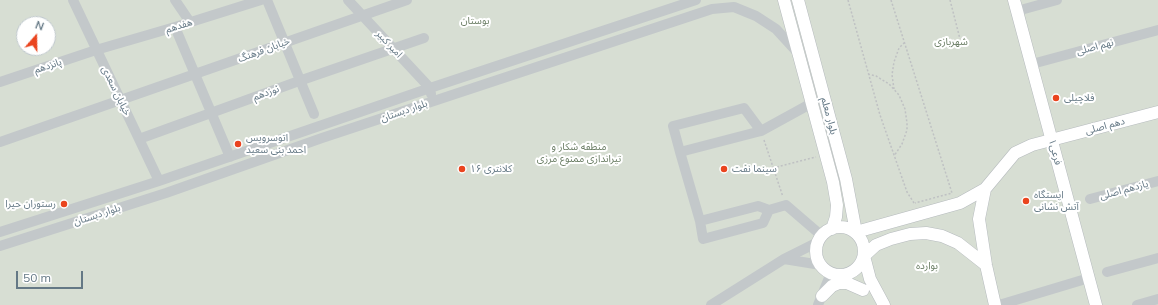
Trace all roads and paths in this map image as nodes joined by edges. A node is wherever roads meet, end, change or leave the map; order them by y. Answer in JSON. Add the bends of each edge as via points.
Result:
{"nodes":[{"id":1,"x":175,"y":0,"type":"edge"},
{"id":2,"x":260,"y":0,"type":"edge"},
{"id":3,"x":267,"y":0,"type":"edge"},
{"id":4,"x":348,"y":0,"type":"edge"},
{"id":5,"x":408,"y":0,"type":"edge"},
{"id":6,"x":696,"y":0,"type":"edge"},
{"id":7,"x":784,"y":0,"type":"edge"},
{"id":8,"x":798,"y":0,"type":"edge"},
{"id":9,"x":848,"y":0,"type":"edge"},
{"id":10,"x":891,"y":0,"type":"edge"},
{"id":11,"x":950,"y":0,"type":"edge"},
{"id":12,"x":1058,"y":0,"type":"edge"},
{"id":13,"x":76,"y":1,"type":"edge"},
{"id":14,"x":387,"y":3,"type":"edge"},
{"id":15,"x":1016,"y":5,"type":"edge"},
{"id":16,"x":363,"y":16,"type":"junction"},
{"id":17,"x":190,"y":22,"type":"junction"},
{"id":18,"x":175,"y":27,"type":"junction"},
{"id":19,"x":1158,"y":30,"type":"edge"},
{"id":20,"x":424,"y":38,"type":"dead end"},
{"id":21,"x":960,"y":39,"type":"dead end"},
{"id":22,"x":284,"y":43,"type":"junction"},
{"id":23,"x":904,"y":43,"type":"junction"},
{"id":24,"x":393,"y":49,"type":"junction"},
{"id":25,"x":96,"y":50,"type":"junction"},
{"id":26,"x":798,"y":53,"type":"junction"},
{"id":27,"x":1032,"y":64,"type":"junction"},
{"id":28,"x":868,"y":74,"type":"junction"},
{"id":29,"x":195,"y":75,"type":"junction"},
{"id":30,"x":299,"y":81,"type":"junction"},
{"id":31,"x":0,"y":82,"type":"edge"},
{"id":32,"x":430,"y":88,"type":"junction"},
{"id":33,"x":894,"y":89,"type":"junction"},
{"id":34,"x":120,"y":100,"type":"junction"},
{"id":35,"x":434,"y":101,"type":"junction"},
{"id":36,"x":812,"y":103,"type":"junction"},
{"id":37,"x":1158,"y":112,"type":"edge"},
{"id":38,"x":211,"y":113,"type":"junction"},
{"id":39,"x":314,"y":114,"type":"dead end"},
{"id":40,"x":761,"y":131,"type":"junction"},
{"id":41,"x":139,"y":139,"type":"junction"},
{"id":42,"x":1052,"y":140,"type":"junction"},
{"id":43,"x":0,"y":142,"type":"edge"},
{"id":44,"x":680,"y":152,"type":"junction"},
{"id":45,"x":826,"y":155,"type":"junction"},
{"id":46,"x":894,"y":156,"type":"junction"},
{"id":47,"x":230,"y":157,"type":"junction"},
{"id":48,"x":773,"y":168,"type":"junction"},
{"id":49,"x":159,"y":181,"type":"junction"},
{"id":50,"x":1158,"y":181,"type":"edge"},
{"id":51,"x":985,"y":189,"type":"junction"},
{"id":52,"x":1090,"y":198,"type":"dead end"},
{"id":53,"x":915,"y":203,"type":"junction"},
{"id":54,"x":786,"y":205,"type":"junction"},
{"id":55,"x":768,"y":210,"type":"junction"},
{"id":56,"x":922,"y":214,"type":"junction"},
{"id":57,"x":700,"y":221,"type":"junction"},
{"id":58,"x":832,"y":229,"type":"junction"},
{"id":59,"x":0,"y":232,"type":"edge"},
{"id":60,"x":856,"y":232,"type":"junction"},
{"id":61,"x":820,"y":239,"type":"junction"},
{"id":62,"x":0,"y":246,"type":"edge"},
{"id":63,"x":864,"y":256,"type":"junction"},
{"id":64,"x":1158,"y":258,"type":"edge"},
{"id":65,"x":784,"y":259,"type":"junction"},
{"id":66,"x":821,"y":265,"type":"junction"},
{"id":67,"x":986,"y":265,"type":"junction"},
{"id":68,"x":1107,"y":272,"type":"dead end"},
{"id":69,"x":837,"y":274,"type":"junction"},
{"id":70,"x":1089,"y":278,"type":"junction"},
{"id":71,"x":863,"y":290,"type":"junction"},
{"id":72,"x":1158,"y":299,"type":"edge"},
{"id":73,"x":820,"y":301,"type":"edge"},
{"id":74,"x":711,"y":305,"type":"edge"},
{"id":75,"x":876,"y":305,"type":"edge"},
{"id":76,"x":884,"y":305,"type":"edge"},
{"id":77,"x":996,"y":305,"type":"edge"},
{"id":78,"x":999,"y":305,"type":"edge"},
{"id":79,"x":1096,"y":305,"type":"edge"},
{"id":80,"x":1137,"y":305,"type":"edge"}],
"edges":[{"from":1,"to":17,"type":"street"},
{"from":2,"to":17,"type":"street","name":"هفدهم"},
{"from":3,"to":22,"type":"street"},
{"from":4,"to":16,"type":"street","name":"امیر کبیر"},
{"from":5,"to":14,"type":"street","name":"خیابان فرهنگ"},
{"from":6,"to":32,"type":"street","name":"بلوار دبستان"},
{"from":7,"to":26,"type":"main road","name":"بلوار معلم"},
{"from":8,"to":60,"type":"main road","name":"بلوار معلم","via":[[846,179]]},
{"from":9,"to":28,"type":"path"},
{"from":10,"to":23,"type":"path"},
{"from":11,"to":21,"type":"path"},
{"from":12,"to":15,"type":"street"},
{"from":13,"to":25,"type":"street","name":"خیابان سعدی"},
{"from":14,"to":16,"type":"street","name":"خیابان فرهنگ"},
{"from":15,"to":27,"type":"main road","name":"فرعی۱"},
{"from":16,"to":22,"type":"street","name":"خیابان فرهنگ"},
{"from":16,"to":24,"type":"street","name":"امیر کبیر"},
{"from":17,"to":18,"type":"street","name":"هفدهم"},
{"from":18,"to":25,"type":"street","name":"هفدهم"},
{"from":18,"to":29,"type":"street"},
{"from":19,"to":27,"type":"street","name":"نهم اصلی"},
{"from":20,"to":24,"type":"street","name":"نوزدهم"},
{"from":22,"to":29,"type":"street","name":"خیابان فرهنگ"},
{"from":22,"to":30,"type":"street"},
{"from":23,"to":33,"type":"path","via":[[899,48],[894,62]]},
{"from":23,"to":53,"type":"path","via":[[952,193]]},
{"from":24,"to":30,"type":"street","name":"نوزدهم"},
{"from":24,"to":32,"type":"street","name":"امیر کبیر"},
{"from":25,"to":31,"type":"street","name":"پانزدهم"},
{"from":25,"to":34,"type":"street","name":"خیابان سعدی"},
{"from":26,"to":35,"type":"street","name":"بلوار دبستان","via":[[776,29],[756,16],[734,7],[712,9]]},
{"from":26,"to":36,"type":"main road","name":"بلوار معلم"},
{"from":27,"to":42,"type":"main road","name":"فرعی۱"},
{"from":28,"to":33,"type":"path","via":[[883,79]]},
{"from":28,"to":46,"type":"path"},
{"from":29,"to":34,"type":"street","name":"خیابان فرهنگ"},
{"from":29,"to":38,"type":"street"},
{"from":30,"to":38,"type":"street","name":"نوزدهم"},
{"from":30,"to":39,"type":"street"},
{"from":32,"to":35,"type":"street"},
{"from":32,"to":47,"type":"street","name":"بلوار دبستان"},
{"from":33,"to":46,"type":"path","via":[[906,109],[907,123],[902,144]]},
{"from":34,"to":41,"type":"street","name":"خیابان سعدی"},
{"from":34,"to":43,"type":"street","name":"خیابان فرهنگ"},
{"from":35,"to":62,"type":"street","name":"بلوار دبستان","via":[[166,193]]},
{"from":36,"to":40,"type":"street"},
{"from":36,"to":45,"type":"main road","name":"بلوار معلم"},
{"from":37,"to":42,"type":"main road","name":"دهم اصلی"},
{"from":38,"to":41,"type":"street","name":"نوزدهم"},
{"from":38,"to":47,"type":"street"},
{"from":40,"to":44,"type":"street"},
{"from":40,"to":44,"type":"street","via":[[744,108],[673,126]]},
{"from":40,"to":48,"type":"path"},
{"from":41,"to":49,"type":"street","name":"خیابان سعدی"},
{"from":42,"to":51,"type":"main road","name":"دهم اصلی","via":[[1015,153]]},
{"from":42,"to":70,"type":"main road","name":"فرعی۱"},
{"from":44,"to":57,"type":"street"},
{"from":45,"to":48,"type":"path"},
{"from":45,"to":58,"type":"main road","name":"بلوار معلم","via":[[837,205]]},
{"from":46,"to":53,"type":"path","via":[[907,192]]},
{"from":47,"to":49,"type":"street","name":"بلوار دبستان"},
{"from":48,"to":54,"type":"path"},
{"from":49,"to":59,"type":"street","name":"بلوار دبستان"},
{"from":50,"to":52,"type":"street","name":"یازدهم اصلی"},
{"from":51,"to":56,"type":"main road","via":[[960,203]]},
{"from":51,"to":67,"type":"main road","via":[[979,219]]},
{"from":53,"to":56,"type":"path"},
{"from":54,"to":55,"type":"street"},
{"from":54,"to":61,"type":"street"},
{"from":55,"to":57,"type":"street","via":[[758,206]]},
{"from":55,"to":57,"type":"street","via":[[763,223],[703,239]]},
{"from":56,"to":60,"type":"main road"},
{"from":58,"to":60,"type":"main road","via":[[844,228]]},
{"from":58,"to":61,"type":"main road"},
{"from":60,"to":63,"type":"main road","via":[[861,238]]},
{"from":61,"to":65,"type":"street"},
{"from":61,"to":66,"type":"main road","via":[[817,250]]},
{"from":63,"to":67,"type":"main road","via":[[876,245],[891,239],[926,233],[958,243]]},
{"from":63,"to":69,"type":"main road","via":[[854,270]]},
{"from":63,"to":76,"type":"main road","via":[[870,279]]},
{"from":64,"to":68,"type":"street"},
{"from":65,"to":66,"type":"street"},
{"from":65,"to":74,"type":"street"},
{"from":66,"to":69,"type":"main road"},
{"from":67,"to":77,"type":"main road"},
{"from":69,"to":71,"type":"main road"},
{"from":69,"to":73,"type":"street"},
{"from":70,"to":78,"type":"street"},
{"from":70,"to":79,"type":"main road","name":"فرعی۱"},
{"from":71,"to":73,"type":"main road","via":[[848,283],[839,283],[832,286]]},
{"from":71,"to":75,"type":"main road"},
{"from":72,"to":80,"type":"street"}]}
